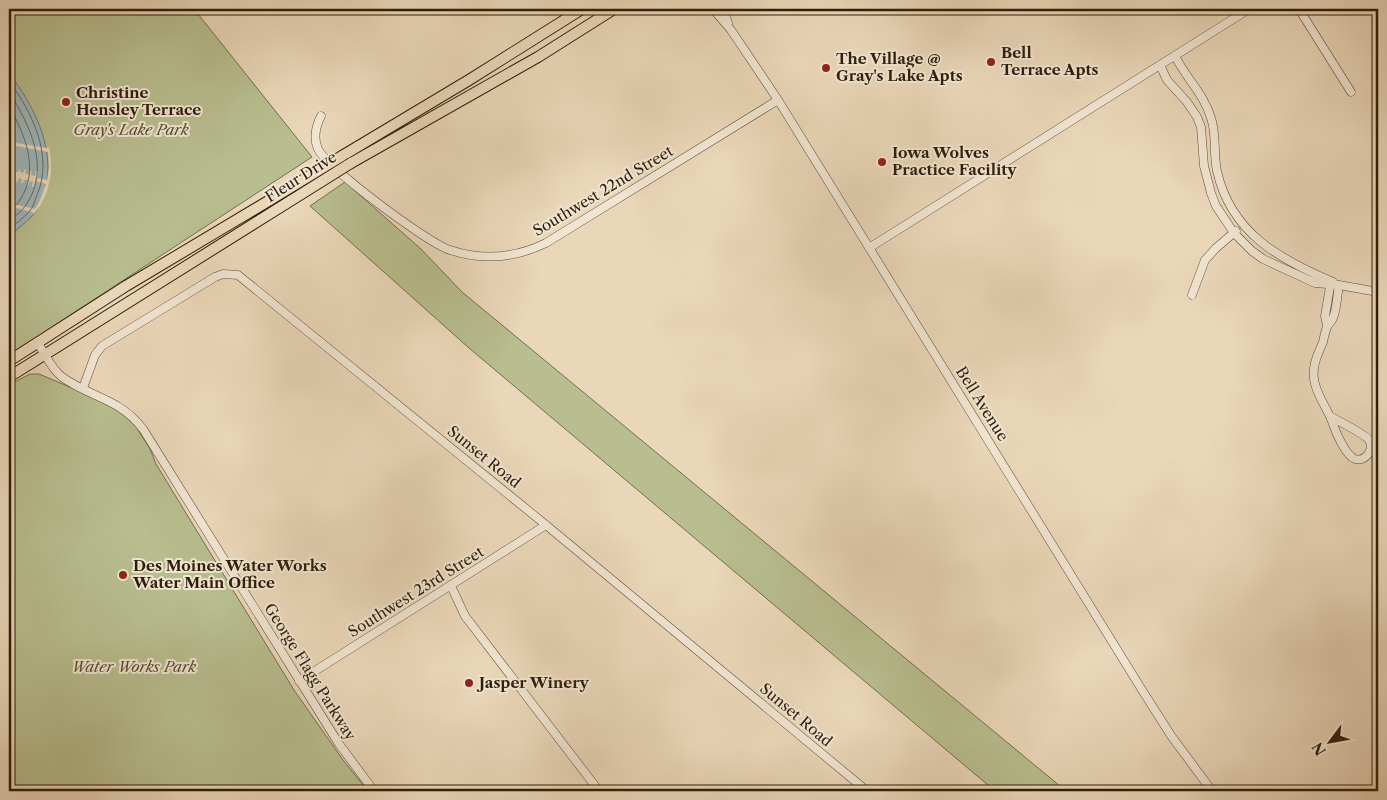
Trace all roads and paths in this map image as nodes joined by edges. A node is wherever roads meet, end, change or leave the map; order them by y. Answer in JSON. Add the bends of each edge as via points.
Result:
{"nodes":[{"id":1,"x":582,"y":9,"type":"edge"},
{"id":2,"x":614,"y":9,"type":"edge"},
{"id":3,"x":713,"y":9,"type":"edge"},
{"id":4,"x":723,"y":9,"type":"edge"},
{"id":5,"x":1249,"y":9,"type":"edge"},
{"id":6,"x":1300,"y":9,"type":"edge"},
{"id":7,"x":730,"y":30,"type":"junction"},
{"id":8,"x":1175,"y":56,"type":"junction"},
{"id":9,"x":1160,"y":65,"type":"junction"},
{"id":10,"x":1351,"y":92,"type":"dead end"},
{"id":11,"x":778,"y":100,"type":"junction"},
{"id":12,"x":321,"y":116,"type":"dead end"},
{"id":13,"x":1215,"y":143,"type":"junction"},
{"id":14,"x":1202,"y":145,"type":"junction"},
{"id":15,"x":1243,"y":225,"type":"junction"},
{"id":16,"x":1234,"y":233,"type":"junction"},
{"id":17,"x":869,"y":248,"type":"junction"},
{"id":18,"x":1334,"y":283,"type":"junction"},
{"id":19,"x":1378,"y":292,"type":"edge"},
{"id":20,"x":1192,"y":294,"type":"dead end"},
{"id":21,"x":37,"y":342,"type":"junction"},
{"id":22,"x":45,"y":354,"type":"junction"},
{"id":23,"x":9,"y":361,"type":"edge"},
{"id":24,"x":9,"y":377,"type":"edge"},
{"id":25,"x":83,"y":388,"type":"junction"},
{"id":26,"x":1330,"y":416,"type":"junction"},
{"id":27,"x":546,"y":526,"type":"junction"},
{"id":28,"x":451,"y":586,"type":"junction"},
{"id":29,"x":299,"y":681,"type":"junction"},
{"id":30,"x":374,"y":791,"type":"edge"},
{"id":31,"x":599,"y":791,"type":"edge"},
{"id":32,"x":867,"y":791,"type":"edge"},
{"id":33,"x":1212,"y":791,"type":"edge"}],
"edges":[{"from":1,"to":21,"type":"main road","name":"Fleur Drive","bridge":true},
{"from":2,"to":22,"type":"main road","name":"Fleur Drive","bridge":true,"via":[[531,61],[351,163]]},
{"from":3,"to":7,"type":"street","name":"Bell Avenue"},
{"from":4,"to":7,"type":"street","name":"Bell Avenue"},
{"from":5,"to":8,"type":"street"},
{"from":6,"to":10,"type":"street"},
{"from":7,"to":11,"type":"street","name":"Bell Avenue"},
{"from":8,"to":9,"type":"street"},
{"from":8,"to":13,"type":"street","via":[[1206,103]]},
{"from":9,"to":14,"type":"street","via":[[1167,80],[1197,117]]},
{"from":9,"to":17,"type":"street"},
{"from":11,"to":12,"type":"street","name":"Southwest 22nd Street","via":[[546,243],[511,255],[486,257],[438,245],[328,161],[318,148],[315,134]]},
{"from":11,"to":17,"type":"street","name":"Bell Avenue"},
{"from":13,"to":14,"type":"street"},
{"from":13,"to":15,"type":"street","via":[[1220,181],[1230,206]]},
{"from":14,"to":16,"type":"street","via":[[1211,193]]},
{"from":15,"to":16,"type":"street"},
{"from":15,"to":18,"type":"street","via":[[1284,259]]},
{"from":16,"to":18,"type":"street","via":[[1252,252],[1276,266],[1315,284]]},
{"from":16,"to":20,"type":"street","via":[[1205,260]]},
{"from":17,"to":33,"type":"street","name":"Bell Avenue","via":[[1172,738]]},
{"from":18,"to":19,"type":"street"},
{"from":18,"to":26,"type":"street","via":[[1333,319],[1327,326],[1314,366],[1321,401]]},
{"from":21,"to":22,"type":"street","name":"George Flagg Parkway"},
{"from":21,"to":23,"type":"main road","name":"Fleur Drive"},
{"from":22,"to":24,"type":"main road","name":"Fleur Drive"},
{"from":22,"to":25,"type":"street","name":"George Flagg Parkway","via":[[61,376]]},
{"from":25,"to":27,"type":"street","name":"Sunset Road","via":[[95,355],[102,346],[215,277],[238,275]]},
{"from":25,"to":29,"type":"street","name":"George Flagg Parkway","via":[[122,408],[135,419]]},
{"from":26,"to":26,"type":"street","via":[[1349,456],[1356,460],[1364,458],[1371,447],[1368,439]]},
{"from":27,"to":28,"type":"street","name":"Southwest 23rd Street"},
{"from":27,"to":32,"type":"street","name":"Sunset Road"},
{"from":28,"to":29,"type":"street","name":"Southwest 23rd Street"},
{"from":28,"to":31,"type":"street","via":[[465,616]]},
{"from":29,"to":30,"type":"street","name":"George Flagg Parkway"}]}
